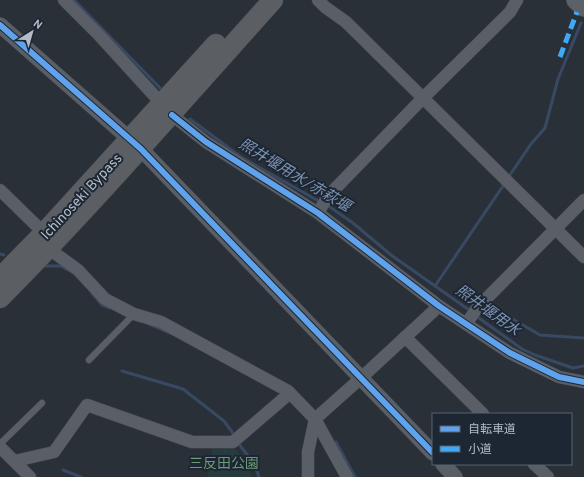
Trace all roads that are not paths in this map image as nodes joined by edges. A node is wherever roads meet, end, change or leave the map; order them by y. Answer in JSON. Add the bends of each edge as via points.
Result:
{"nodes":[{"id":1,"x":64,"y":0,"type":"edge"},
{"id":2,"x":255,"y":0,"type":"edge"},
{"id":3,"x":274,"y":0,"type":"edge"},
{"id":4,"x":318,"y":0,"type":"edge"},
{"id":5,"x":517,"y":0,"type":"edge"},
{"id":6,"x":576,"y":0,"type":"edge"},
{"id":7,"x":584,"y":8,"type":"edge"},
{"id":8,"x":0,"y":25,"type":"edge"},
{"id":9,"x":423,"y":98,"type":"junction"},
{"id":10,"x":166,"y":109,"type":"junction"},
{"id":11,"x":136,"y":144,"type":"junction"},
{"id":12,"x":0,"y":190,"type":"edge"},
{"id":13,"x":584,"y":200,"type":"edge"},
{"id":14,"x":318,"y":213,"type":"junction"},
{"id":15,"x":555,"y":229,"type":"junction"},
{"id":16,"x":46,"y":241,"type":"junction"},
{"id":17,"x":584,"y":257,"type":"edge"},
{"id":18,"x":0,"y":278,"type":"edge"},
{"id":19,"x":0,"y":298,"type":"edge"},
{"id":20,"x":439,"y":306,"type":"junction"},
{"id":21,"x":134,"y":314,"type":"junction"},
{"id":22,"x":466,"y":324,"type":"junction"},
{"id":23,"x":405,"y":337,"type":"junction"},
{"id":24,"x":89,"y":360,"type":"dead end"},
{"id":25,"x":361,"y":378,"type":"junction"},
{"id":26,"x":584,"y":382,"type":"edge"},
{"id":27,"x":290,"y":393,"type":"junction"},
{"id":28,"x":42,"y":403,"type":"dead end"},
{"id":29,"x":483,"y":413,"type":"edge"},
{"id":30,"x":315,"y":419,"type":"junction"},
{"id":31,"x":0,"y":446,"type":"edge"},
{"id":32,"x":432,"y":453,"type":"edge"},
{"id":33,"x":14,"y":461,"type":"junction"},
{"id":34,"x":444,"y":465,"type":"edge"},
{"id":35,"x":535,"y":465,"type":"edge"},
{"id":36,"x":30,"y":477,"type":"edge"},
{"id":37,"x":308,"y":477,"type":"edge"},
{"id":38,"x":347,"y":477,"type":"edge"},
{"id":39,"x":456,"y":477,"type":"edge"},
{"id":40,"x":548,"y":477,"type":"edge"}],
"edges":[{"from":1,"to":10,"type":"street"},
{"from":2,"to":10,"type":"highway","name":"Ichinoseki Bypass"},
{"from":3,"to":10,"type":"highway","name":"Ichinoseki Bypass"},
{"from":4,"to":9,"type":"street","via":[[346,22]]},
{"from":5,"to":9,"type":"street","via":[[510,12]]},
{"from":6,"to":7,"type":"main road"},
{"from":8,"to":11,"type":"street"},
{"from":9,"to":14,"type":"street","via":[[328,196]]},
{"from":9,"to":15,"type":"street"},
{"from":10,"to":11,"type":"highway","name":"Ichinoseki Bypass"},
{"from":10,"to":14,"type":"street","via":[[206,142]]},
{"from":11,"to":16,"type":"highway","name":"Ichinoseki Bypass"},
{"from":11,"to":25,"type":"street"},
{"from":12,"to":16,"type":"street"},
{"from":13,"to":15,"type":"street"},
{"from":14,"to":20,"type":"street"},
{"from":15,"to":17,"type":"street"},
{"from":15,"to":22,"type":"street","via":[[478,307]]},
{"from":16,"to":18,"type":"highway","name":"Ichinoseki Bypass"},
{"from":16,"to":19,"type":"highway","name":"Ichinoseki Bypass"},
{"from":16,"to":21,"type":"street","via":[[106,299]]},
{"from":20,"to":22,"type":"street"},
{"from":20,"to":23,"type":"street"},
{"from":21,"to":24,"type":"lane"},
{"from":21,"to":27,"type":"street","via":[[161,322]]},
{"from":22,"to":26,"type":"street","via":[[510,353],[536,366],[559,377]]},
{"from":23,"to":25,"type":"street"},
{"from":23,"to":29,"type":"street"},
{"from":25,"to":30,"type":"street"},
{"from":25,"to":32,"type":"street"},
{"from":27,"to":30,"type":"street"},
{"from":27,"to":33,"type":"street","via":[[233,442],[192,442],[87,405],[54,452]]},
{"from":28,"to":31,"type":"lane"},
{"from":30,"to":37,"type":"street","via":[[308,452]]},
{"from":30,"to":38,"type":"street"},
{"from":31,"to":33,"type":"street"},
{"from":33,"to":36,"type":"street"},
{"from":34,"to":39,"type":"street"},
{"from":35,"to":40,"type":"street"}]}
